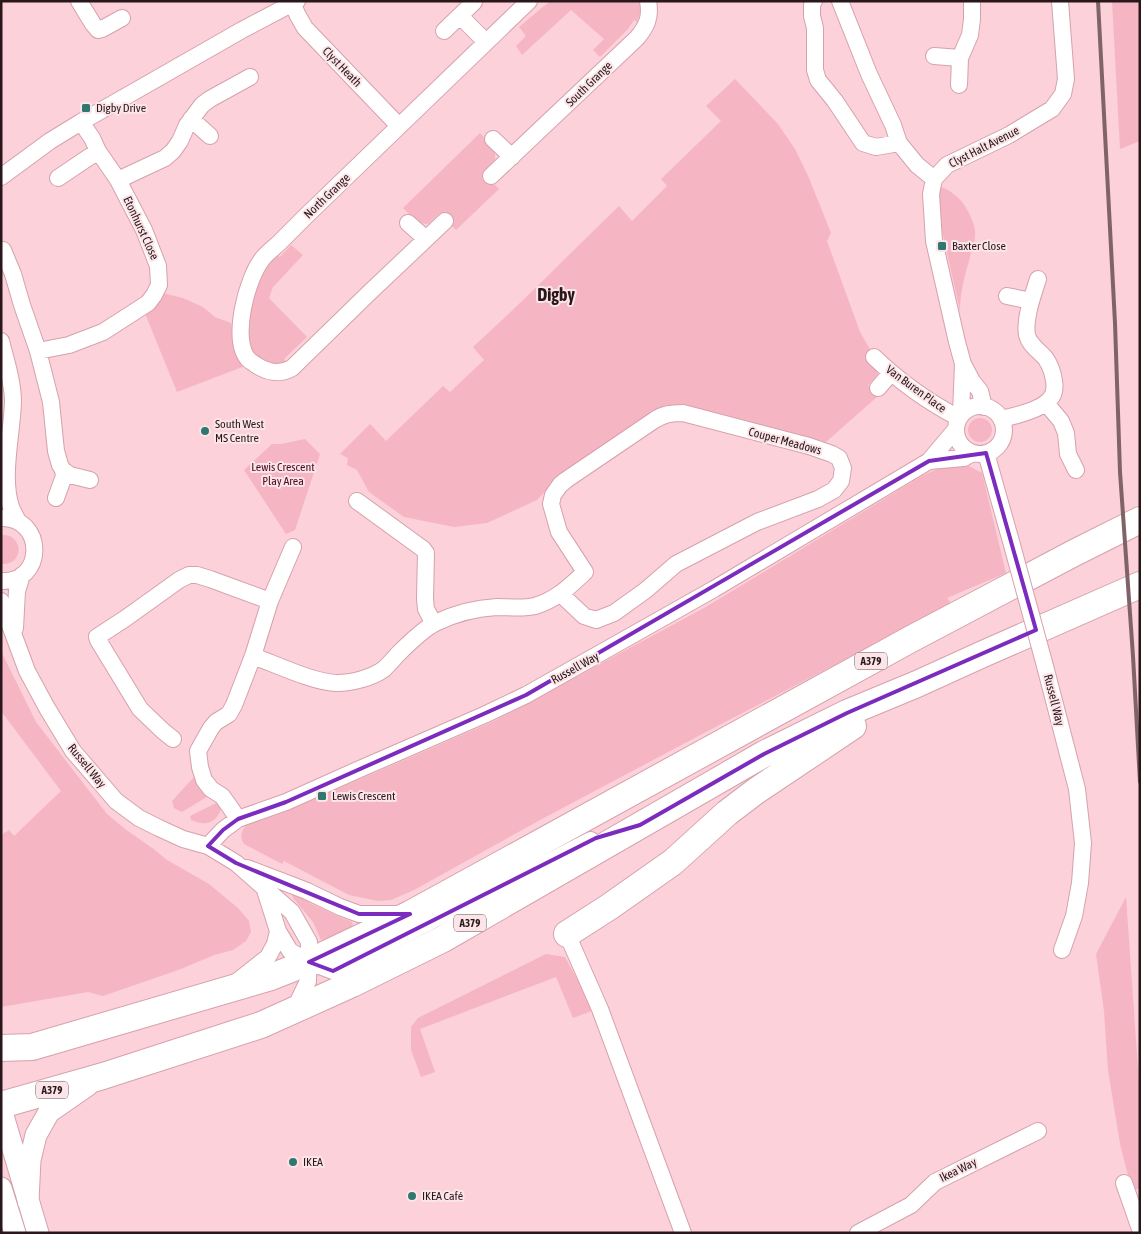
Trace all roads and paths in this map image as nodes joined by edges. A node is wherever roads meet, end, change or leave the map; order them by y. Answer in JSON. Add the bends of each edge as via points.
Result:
{"nodes":[{"id":1,"x":79,"y":1,"type":"edge"},
{"id":2,"x":529,"y":1,"type":"edge"},
{"id":3,"x":648,"y":1,"type":"edge"},
{"id":4,"x":814,"y":1,"type":"edge"},
{"id":5,"x":840,"y":1,"type":"edge"},
{"id":6,"x":972,"y":1,"type":"edge"},
{"id":7,"x":1060,"y":1,"type":"edge"},
{"id":8,"x":294,"y":2,"type":"edge"},
{"id":9,"x":474,"y":2,"type":"edge"},
{"id":10,"x":460,"y":16,"type":"junction"},
{"id":11,"x":122,"y":18,"type":"dead end"},
{"id":12,"x":444,"y":31,"type":"dead end"},
{"id":13,"x":486,"y":42,"type":"junction"},
{"id":14,"x":934,"y":56,"type":"dead end"},
{"id":15,"x":960,"y":58,"type":"junction"},
{"id":16,"x":250,"y":77,"type":"dead end"},
{"id":17,"x":959,"y":85,"type":"dead end"},
{"id":18,"x":191,"y":119,"type":"junction"},
{"id":19,"x":81,"y":122,"type":"junction"},
{"id":20,"x":399,"y":126,"type":"junction"},
{"id":21,"x":210,"y":136,"type":"dead end"},
{"id":22,"x":493,"y":138,"type":"dead end"},
{"id":23,"x":899,"y":143,"type":"junction"},
{"id":24,"x":98,"y":151,"type":"junction"},
{"id":25,"x":512,"y":157,"type":"junction"},
{"id":26,"x":2,"y":175,"type":"edge"},
{"id":27,"x":491,"y":176,"type":"dead end"},
{"id":28,"x":58,"y":178,"type":"dead end"},
{"id":29,"x":934,"y":179,"type":"junction"},
{"id":30,"x":118,"y":180,"type":"junction"},
{"id":31,"x":445,"y":221,"type":"dead end"},
{"id":32,"x":408,"y":223,"type":"dead end"},
{"id":33,"x":426,"y":239,"type":"junction"},
{"id":34,"x":3,"y":250,"type":"dead end"},
{"id":35,"x":1038,"y":279,"type":"dead end"},
{"id":36,"x":1007,"y":296,"type":"dead end"},
{"id":37,"x":1031,"y":301,"type":"junction"},
{"id":38,"x":1,"y":341,"type":"edge"},
{"id":39,"x":38,"y":351,"type":"junction"},
{"id":40,"x":874,"y":357,"type":"dead end"},
{"id":41,"x":963,"y":364,"type":"junction"},
{"id":42,"x":891,"y":373,"type":"junction"},
{"id":43,"x":878,"y":388,"type":"dead end"},
{"id":44,"x":1046,"y":403,"type":"junction"},
{"id":45,"x":984,"y":407,"type":"junction"},
{"id":46,"x":1001,"y":419,"type":"junction"},
{"id":47,"x":959,"y":420,"type":"junction"},
{"id":48,"x":979,"y":453,"type":"junction"},
{"id":49,"x":929,"y":461,"type":"junction"},
{"id":50,"x":7,"y":469,"type":"junction"},
{"id":51,"x":63,"y":470,"type":"junction"},
{"id":52,"x":1076,"y":470,"type":"dead end"},
{"id":53,"x":90,"y":480,"type":"dead end"},
{"id":54,"x":1,"y":494,"type":"edge"},
{"id":55,"x":56,"y":498,"type":"dead end"},
{"id":56,"x":357,"y":501,"type":"dead end"},
{"id":57,"x":1,"y":518,"type":"edge"},
{"id":58,"x":1139,"y":520,"type":"edge"},
{"id":59,"x":18,"y":521,"type":"junction"},
{"id":60,"x":293,"y":547,"type":"dead end"},
{"id":61,"x":22,"y":575,"type":"junction"},
{"id":62,"x":1,"y":581,"type":"edge"},
{"id":63,"x":1140,"y":585,"type":"edge"},
{"id":64,"x":563,"y":592,"type":"junction"},
{"id":65,"x":1,"y":601,"type":"edge"},
{"id":66,"x":270,"y":601,"type":"junction"},
{"id":67,"x":434,"y":624,"type":"junction"},
{"id":68,"x":14,"y":637,"type":"junction"},
{"id":69,"x":253,"y":656,"type":"junction"},
{"id":70,"x":916,"y":684,"type":"junction"},
{"id":71,"x":173,"y":738,"type":"dead end"},
{"id":72,"x":238,"y":819,"type":"junction"},
{"id":73,"x":640,"y":825,"type":"junction"},
{"id":74,"x":208,"y":846,"type":"junction"},
{"id":75,"x":236,"y":864,"type":"junction"},
{"id":76,"x":264,"y":888,"type":"junction"},
{"id":77,"x":410,"y":914,"type":"junction"},
{"id":78,"x":278,"y":930,"type":"junction"},
{"id":79,"x":567,"y":934,"type":"joint"},
{"id":80,"x":1062,"y":950,"type":"dead end"},
{"id":81,"x":309,"y":962,"type":"junction"},
{"id":82,"x":224,"y":992,"type":"junction"},
{"id":83,"x":294,"y":1010,"type":"junction"},
{"id":84,"x":32,"y":1047,"type":"junction"},
{"id":85,"x":1,"y":1048,"type":"edge"},
{"id":86,"x":1,"y":1065,"type":"edge"},
{"id":87,"x":103,"y":1076,"type":"junction"},
{"id":88,"x":1,"y":1107,"type":"edge"},
{"id":89,"x":1038,"y":1131,"type":"dead end"},
{"id":90,"x":1124,"y":1183,"type":"dead end"},
{"id":91,"x":1,"y":1188,"type":"edge"},
{"id":92,"x":28,"y":1201,"type":"junction"},
{"id":93,"x":1140,"y":1229,"type":"edge"},
{"id":94,"x":15,"y":1233,"type":"edge"},
{"id":95,"x":38,"y":1233,"type":"edge"},
{"id":96,"x":683,"y":1233,"type":"edge"},
{"id":97,"x":858,"y":1233,"type":"edge"}],
"edges":[{"from":1,"to":11,"type":"street","via":[[98,30]]},
{"from":2,"to":13,"type":"street","name":"North Grange"},
{"from":3,"to":25,"type":"street","name":"South Grange","via":[[648,22],[637,38]]},
{"from":4,"to":23,"type":"street","via":[[812,16],[818,80],[863,143],[876,147]]},
{"from":5,"to":23,"type":"street"},
{"from":6,"to":15,"type":"street","via":[[970,35]]},
{"from":7,"to":29,"type":"street","name":"Clyst Halt Avenue","via":[[1066,79],[1064,94],[1052,109],[1009,135],[947,165]]},
{"from":8,"to":19,"type":"street"},
{"from":8,"to":20,"type":"street","name":"Clyst Heath","via":[[305,28]]},
{"from":9,"to":10,"type":"street"},
{"from":10,"to":12,"type":"street"},
{"from":10,"to":13,"type":"street"},
{"from":13,"to":20,"type":"street","name":"North Grange"},
{"from":14,"to":15,"type":"street"},
{"from":15,"to":17,"type":"street"},
{"from":16,"to":18,"type":"street","name":"Etonhurst Close","via":[[210,99]]},
{"from":18,"to":21,"type":"street"},
{"from":18,"to":30,"type":"street","name":"Etonhurst Close","via":[[177,146],[165,158]]},
{"from":19,"to":24,"type":"street","name":"Etonhurst Close"},
{"from":19,"to":26,"type":"street"},
{"from":20,"to":33,"type":"street","name":"North Grange","via":[[262,259],[243,307],[240,333],[248,360],[270,371],[292,368]]},
{"from":22,"to":25,"type":"street"},
{"from":23,"to":29,"type":"street","via":[[916,165]]},
{"from":24,"to":28,"type":"street"},
{"from":24,"to":30,"type":"street","name":"Etonhurst Close"},
{"from":25,"to":27,"type":"street","name":"South Grange"},
{"from":29,"to":41,"type":"street","via":[[930,194],[934,241]]},
{"from":30,"to":39,"type":"street","name":"Etonhurst Close","via":[[156,257],[159,285],[148,303],[103,332],[70,345]]},
{"from":31,"to":33,"type":"street"},
{"from":32,"to":33,"type":"street"},
{"from":34,"to":39,"type":"street"},
{"from":35,"to":37,"type":"street"},
{"from":36,"to":37,"type":"street"},
{"from":37,"to":44,"type":"street","via":[[1027,334],[1046,360],[1054,379],[1052,398]]},
{"from":38,"to":50,"type":"street","via":[[12,389]]},
{"from":39,"to":51,"type":"street","via":[[51,402],[56,451]]},
{"from":40,"to":42,"type":"street","name":"Van Buren Place"},
{"from":41,"to":45,"type":"street","via":[[980,391]]},
{"from":41,"to":47,"type":"street"},
{"from":42,"to":43,"type":"street"},
{"from":42,"to":47,"type":"street","name":"Van Buren Place"},
{"from":44,"to":46,"type":"street"},
{"from":44,"to":52,"type":"street","via":[[1061,421],[1068,454]]},
{"from":45,"to":46,"type":"street","via":[[993,410]]},
{"from":45,"to":47,"type":"street","via":[[968,409]]},
{"from":46,"to":48,"type":"street","via":[[1002,438],[998,445]]},
{"from":47,"to":48,"type":"street","via":[[957,436],[962,446]]},
{"from":47,"to":49,"type":"street","name":"Russell Way"},
{"from":48,"to":49,"type":"street","name":"Russell Way","via":[[964,458]]},
{"from":48,"to":80,"type":"street","name":"Russell Way","bridge":true,"via":[[1012,545],[1077,789],[1083,843],[1080,883],[1074,916]]},
{"from":49,"to":72,"type":"street","name":"Russell Way","via":[[714,589],[526,695],[286,802]]},
{"from":50,"to":54,"type":"street"},
{"from":50,"to":59,"type":"street","via":[[8,494]]},
{"from":51,"to":53,"type":"street"},
{"from":51,"to":55,"type":"street"},
{"from":56,"to":67,"type":"street","via":[[426,553],[426,609]]},
{"from":57,"to":59,"type":"street"},
{"from":58,"to":77,"type":"main road","number":"A379","via":[[827,685]]},
{"from":59,"to":61,"type":"street","name":"Russell Way","via":[[31,534],[35,552],[29,569]]},
{"from":60,"to":66,"type":"street"},
{"from":61,"to":62,"type":"street","via":[[14,580]]},
{"from":61,"to":68,"type":"street","name":"Russell Way"},
{"from":63,"to":70,"type":"main road","number":"A379"},
{"from":64,"to":64,"type":"street","name":"Couper Meadows","via":[[585,572],[558,532],[551,504],[555,491],[566,480],[660,416],[683,414],[809,446],[832,454],[843,468],[841,481],[834,490],[757,522],[676,564],[614,613],[596,620],[584,616]]},
{"from":64,"to":67,"type":"street","name":"Couper Meadows","via":[[534,606],[480,608]]},
{"from":65,"to":68,"type":"street","name":"Russell Way"},
{"from":66,"to":69,"type":"street"},
{"from":66,"to":71,"type":"street","via":[[210,578],[189,575],[97,636],[140,709]]},
{"from":67,"to":69,"type":"street","name":"Couper Meadows","via":[[409,643],[384,669],[349,682],[325,682]]},
{"from":68,"to":74,"type":"street","name":"Russell Way","via":[[27,671],[73,751],[116,801],[159,828]]},
{"from":69,"to":72,"type":"street","via":[[229,714],[211,728],[198,752],[204,780],[210,789],[222,796]]},
{"from":70,"to":73,"type":"main road","number":"A379","via":[[847,713],[764,754]]},
{"from":70,"to":79,"type":"main road","number":"A379","via":[[756,791],[673,862]]},
{"from":72,"to":74,"type":"street","name":"Russell Way"},
{"from":73,"to":81,"type":"street","via":[[596,838],[333,971]]},
{"from":73,"to":83,"type":"main road","number":"A379","via":[[442,939]]},
{"from":74,"to":75,"type":"street","name":"Russell Way"},
{"from":75,"to":76,"type":"street","name":"Russell Way"},
{"from":75,"to":77,"type":"street","name":"Russell Way","via":[[359,914]]},
{"from":76,"to":78,"type":"street"},
{"from":76,"to":81,"type":"street","name":"Russell Way","via":[[292,912],[309,942]]},
{"from":77,"to":81,"type":"main road","number":"A379"},
{"from":78,"to":81,"type":"street","via":[[290,951]]},
{"from":78,"to":82,"type":"street","via":[[268,957]]},
{"from":79,"to":96,"type":"street","via":[[600,1008]]},
{"from":81,"to":82,"type":"main road","number":"A379"},
{"from":81,"to":83,"type":"street","name":"Russell Way","via":[[308,981]]},
{"from":82,"to":84,"type":"main road","number":"A379"},
{"from":83,"to":87,"type":"main road","number":"A379","via":[[262,1025]]},
{"from":84,"to":85,"type":"main road"},
{"from":84,"to":86,"type":"main road","number":"A379"},
{"from":87,"to":88,"type":"main road","number":"A379"},
{"from":87,"to":92,"type":"street","via":[[48,1112],[36,1135],[30,1160]]},
{"from":88,"to":92,"type":"street"},
{"from":89,"to":97,"type":"street","name":"Ikea Way","via":[[935,1182],[911,1206]]},
{"from":90,"to":93,"type":"street"},
{"from":91,"to":94,"type":"street"},
{"from":92,"to":95,"type":"street"}]}
